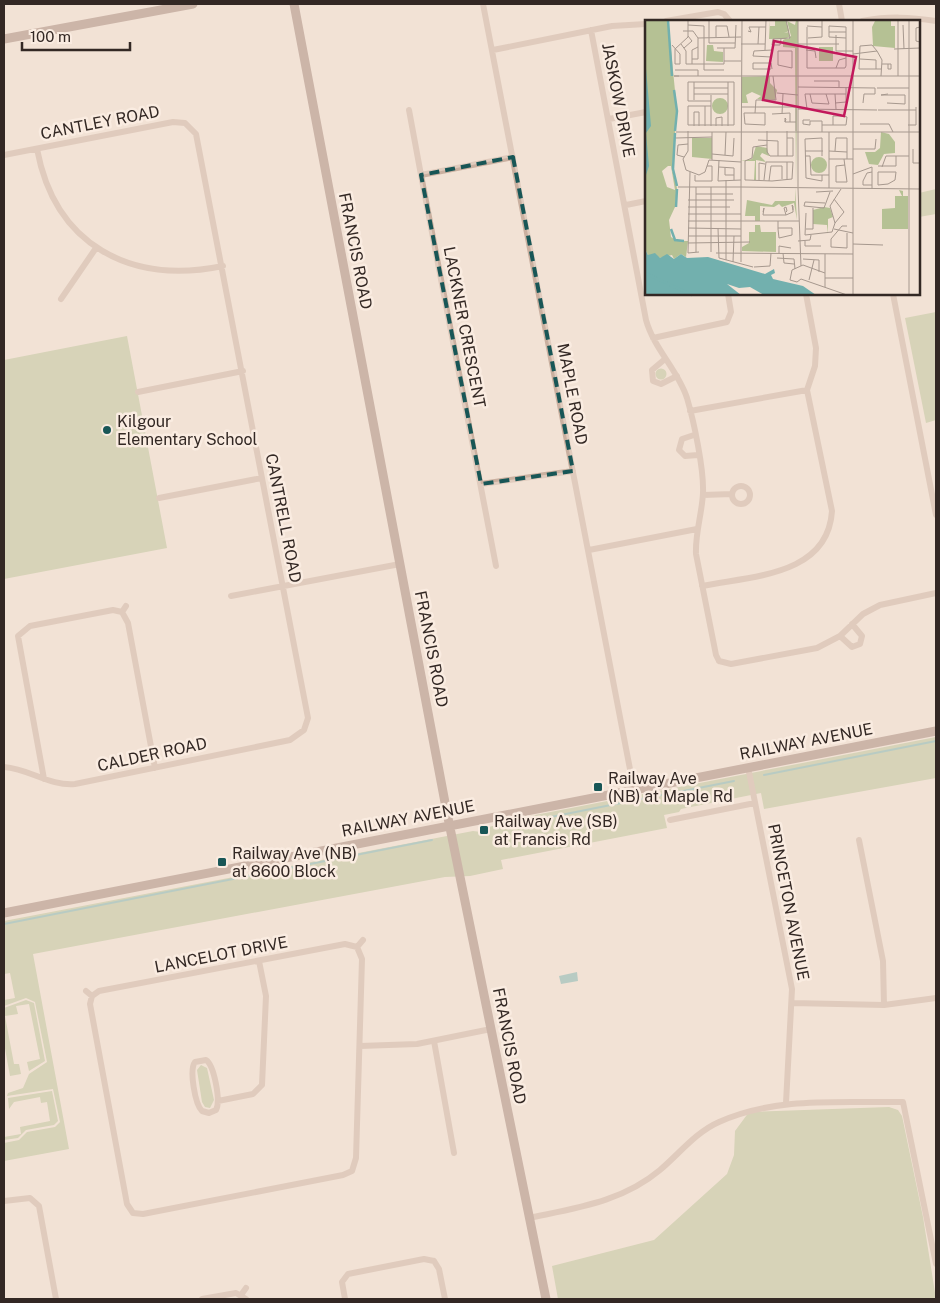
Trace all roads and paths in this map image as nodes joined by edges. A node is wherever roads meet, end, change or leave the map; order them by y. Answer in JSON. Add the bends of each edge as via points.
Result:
{"nodes":[{"id":1,"x":193,"y":4,"type":"edge"},
{"id":2,"x":294,"y":4,"type":"edge"},
{"id":3,"x":483,"y":4,"type":"edge"},
{"id":4,"x":839,"y":4,"type":"edge"},
{"id":5,"x":672,"y":20,"type":"edge"},
{"id":6,"x":730,"y":20,"type":"edge"},
{"id":7,"x":842,"y":20,"type":"edge"},
{"id":8,"x":869,"y":20,"type":"edge"},
{"id":9,"x":936,"y":21,"type":"edge"},
{"id":10,"x":645,"y":24,"type":"edge"},
{"id":11,"x":591,"y":30,"type":"junction"},
{"id":12,"x":4,"y":40,"type":"edge"},
{"id":13,"x":492,"y":50,"type":"junction"},
{"id":14,"x":409,"y":110,"type":"dead end"},
{"id":15,"x":645,"y":112,"type":"edge"},
{"id":16,"x":609,"y":119,"type":"junction"},
{"id":17,"x":196,"y":134,"type":"joint"},
{"id":18,"x":37,"y":149,"type":"junction"},
{"id":19,"x":4,"y":155,"type":"edge"},
{"id":20,"x":513,"y":157,"type":"junction"},
{"id":21,"x":422,"y":175,"type":"junction"},
{"id":22,"x":645,"y":201,"type":"edge"},
{"id":23,"x":626,"y":205,"type":"junction"},
{"id":24,"x":96,"y":248,"type":"junction"},
{"id":25,"x":223,"y":266,"type":"junction"},
{"id":26,"x":728,"y":295,"type":"edge"},
{"id":27,"x":806,"y":295,"type":"edge"},
{"id":28,"x":893,"y":295,"type":"edge"},
{"id":29,"x":61,"y":299,"type":"dead end"},
{"id":30,"x":653,"y":338,"type":"junction"},
{"id":31,"x":665,"y":359,"type":"junction"},
{"id":32,"x":243,"y":371,"type":"junction"},
{"id":33,"x":677,"y":376,"type":"junction"},
{"id":34,"x":807,"y":390,"type":"junction"},
{"id":35,"x":138,"y":392,"type":"dead end"},
{"id":36,"x":690,"y":411,"type":"junction"},
{"id":37,"x":694,"y":435,"type":"junction"},
{"id":38,"x":698,"y":455,"type":"junction"},
{"id":39,"x":573,"y":471,"type":"junction"},
{"id":40,"x":262,"y":478,"type":"junction"},
{"id":41,"x":481,"y":484,"type":"junction"},
{"id":42,"x":732,"y":494,"type":"dead end"},
{"id":43,"x":703,"y":495,"type":"junction"},
{"id":44,"x":158,"y":498,"type":"dead end"},
{"id":45,"x":936,"y":515,"type":"edge"},
{"id":46,"x":698,"y":529,"type":"junction"},
{"id":47,"x":589,"y":550,"type":"junction"},
{"id":48,"x":400,"y":564,"type":"junction"},
{"id":49,"x":496,"y":566,"type":"dead end"},
{"id":50,"x":283,"y":586,"type":"junction"},
{"id":51,"x":702,"y":586,"type":"junction"},
{"id":52,"x":936,"y":593,"type":"edge"},
{"id":53,"x":231,"y":596,"type":"dead end"},
{"id":54,"x":852,"y":624,"type":"junction"},
{"id":55,"x":840,"y":636,"type":"junction"},
{"id":56,"x":304,"y":730,"type":"joint"},
{"id":57,"x":936,"y":731,"type":"edge"},
{"id":58,"x":4,"y":767,"type":"edge"},
{"id":59,"x":155,"y":768,"type":"junction"},
{"id":60,"x":748,"y":768,"type":"junction"},
{"id":61,"x":44,"y":779,"type":"junction"},
{"id":62,"x":634,"y":790,"type":"junction"},
{"id":63,"x":755,"y":803,"type":"junction"},
{"id":64,"x":670,"y":820,"type":"dead end"},
{"id":65,"x":450,"y":826,"type":"junction"},
{"id":66,"x":859,"y":840,"type":"dead end"},
{"id":67,"x":4,"y":913,"type":"edge"},
{"id":68,"x":363,"y":940,"type":"dead end"},
{"id":69,"x":356,"y":947,"type":"junction"},
{"id":70,"x":259,"y":960,"type":"junction"},
{"id":71,"x":86,"y":991,"type":"dead end"},
{"id":72,"x":92,"y":996,"type":"junction"},
{"id":73,"x":936,"y":998,"type":"edge"},
{"id":74,"x":792,"y":1004,"type":"junction"},
{"id":75,"x":884,"y":1005,"type":"junction"},
{"id":76,"x":491,"y":1029,"type":"junction"},
{"id":77,"x":434,"y":1040,"type":"junction"},
{"id":78,"x":360,"y":1046,"type":"junction"},
{"id":79,"x":218,"y":1101,"type":"junction"},
{"id":80,"x":786,"y":1103,"type":"junction"},
{"id":81,"x":454,"y":1153,"type":"dead end"},
{"id":82,"x":354,"y":1169,"type":"junction"},
{"id":83,"x":361,"y":1173,"type":"dead end"},
{"id":84,"x":4,"y":1201,"type":"edge"},
{"id":85,"x":133,"y":1212,"type":"junction"},
{"id":86,"x":529,"y":1218,"type":"junction"},
{"id":87,"x":128,"y":1219,"type":"dead end"},
{"id":88,"x":936,"y":1264,"type":"edge"},
{"id":89,"x":246,"y":1288,"type":"dead end"},
{"id":90,"x":243,"y":1297,"type":"edge"},
{"id":91,"x":56,"y":1299,"type":"edge"},
{"id":92,"x":202,"y":1299,"type":"edge"},
{"id":93,"x":345,"y":1299,"type":"edge"},
{"id":94,"x":445,"y":1299,"type":"edge"},
{"id":95,"x":546,"y":1299,"type":"edge"}],
"edges":[{"from":1,"to":12,"type":"street"},
{"from":2,"to":48,"type":"street","name":"FRANCIS ROAD"},
{"from":3,"to":13,"type":"street","name":"MAPLE ROAD"},
{"from":4,"to":7,"type":"street"},
{"from":5,"to":6,"type":"street","via":[[718,12]]},
{"from":8,"to":9,"type":"street","via":[[895,16]]},
{"from":10,"to":11,"type":"street"},
{"from":11,"to":13,"type":"street"},
{"from":11,"to":16,"type":"street","name":"JASKOW DRIVE"},
{"from":13,"to":20,"type":"street","name":"MAPLE ROAD"},
{"from":14,"to":21,"type":"street","name":"LACKNER CRESCENT"},
{"from":15,"to":16,"type":"street"},
{"from":16,"to":23,"type":"street","name":"JASKOW DRIVE"},
{"from":17,"to":18,"type":"street","name":"CANTLEY ROAD","via":[[185,123],[173,122]]},
{"from":17,"to":25,"type":"street","name":"CANTRELL ROAD"},
{"from":18,"to":19,"type":"street","name":"CANTLEY ROAD"},
{"from":18,"to":24,"type":"street","via":[[45,180],[59,208]]},
{"from":20,"to":21,"type":"street"},
{"from":20,"to":39,"type":"street","name":"MAPLE ROAD"},
{"from":21,"to":41,"type":"street","name":"LACKNER CRESCENT"},
{"from":22,"to":23,"type":"street"},
{"from":23,"to":30,"type":"street","name":"JASKOW DRIVE","via":[[646,320]]},
{"from":24,"to":25,"type":"street","via":[[132,265],[158,271],[190,272]]},
{"from":24,"to":29,"type":"street"},
{"from":25,"to":32,"type":"street","name":"CANTRELL ROAD"},
{"from":26,"to":30,"type":"street","via":[[731,312],[727,322]]},
{"from":27,"to":34,"type":"street","via":[[816,348],[815,366]]},
{"from":28,"to":45,"type":"street"},
{"from":30,"to":31,"type":"street","name":"JASKOW DRIVE"},
{"from":31,"to":33,"type":"street","name":"JASKOW DRIVE"},
{"from":31,"to":33,"type":"street","via":[[652,370],[653,380],[662,384]]},
{"from":32,"to":35,"type":"street"},
{"from":32,"to":40,"type":"street","name":"CANTRELL ROAD"},
{"from":33,"to":36,"type":"street","name":"JASKOW DRIVE"},
{"from":34,"to":36,"type":"street"},
{"from":34,"to":51,"type":"street","via":[[832,510],[826,538],[808,556],[786,569]]},
{"from":36,"to":37,"type":"street","name":"JASKOW DRIVE"},
{"from":37,"to":38,"type":"street","name":"JASKOW DRIVE"},
{"from":37,"to":38,"type":"street","via":[[682,440],[679,450],[687,456]]},
{"from":38,"to":43,"type":"street","name":"JASKOW DRIVE"},
{"from":39,"to":41,"type":"street"},
{"from":39,"to":47,"type":"street","name":"MAPLE ROAD"},
{"from":40,"to":44,"type":"street"},
{"from":40,"to":50,"type":"street","name":"CANTRELL ROAD"},
{"from":41,"to":49,"type":"street","name":"LACKNER CRESCENT"},
{"from":42,"to":43,"type":"street"},
{"from":43,"to":46,"type":"street","name":"JASKOW DRIVE"},
{"from":46,"to":47,"type":"street"},
{"from":46,"to":51,"type":"street","name":"JASKOW DRIVE","via":[[696,554]]},
{"from":47,"to":62,"type":"street","name":"MAPLE ROAD"},
{"from":48,"to":50,"type":"street"},
{"from":48,"to":65,"type":"street","name":"FRANCIS ROAD"},
{"from":50,"to":53,"type":"street"},
{"from":50,"to":56,"type":"street","name":"CANTRELL ROAD","via":[[308,714]]},
{"from":51,"to":55,"type":"street","name":"JASKOW DRIVE","via":[[717,664],[817,648]]},
{"from":52,"to":54,"type":"street","via":[[880,605]]},
{"from":54,"to":55,"type":"street"},
{"from":54,"to":55,"type":"street","via":[[862,636],[858,646],[849,646]]},
{"from":56,"to":59,"type":"street","name":"CALDER ROAD","via":[[290,740]]},
{"from":57,"to":60,"type":"street","name":"RAILWAY AVENUE"},
{"from":58,"to":61,"type":"street","name":"CALDER ROAD"},
{"from":59,"to":61,"type":"street","name":"CALDER ROAD","via":[[69,784]]},
{"from":59,"to":61,"type":"street","via":[[128,623],[124,609],[113,610],[30,626],[18,636]]},
{"from":60,"to":62,"type":"street","name":"RAILWAY AVENUE"},
{"from":60,"to":63,"type":"street","name":"PRINCETON AVENUE"},
{"from":62,"to":65,"type":"street","name":"RAILWAY AVENUE"},
{"from":63,"to":64,"type":"street"},
{"from":63,"to":74,"type":"street","name":"PRINCETON AVENUE","via":[[788,962]]},
{"from":65,"to":67,"type":"street","name":"RAILWAY AVENUE"},
{"from":65,"to":76,"type":"street","name":"FRANCIS ROAD"},
{"from":66,"to":75,"type":"street","via":[[883,961]]},
{"from":68,"to":69,"type":"street"},
{"from":69,"to":70,"type":"street","name":"LANCELOT DRIVE","via":[[345,944]]},
{"from":69,"to":78,"type":"street","via":[[362,959]]},
{"from":70,"to":72,"type":"street","name":"LANCELOT DRIVE","via":[[99,991]]},
{"from":70,"to":79,"type":"street","via":[[266,996],[262,1084],[253,1094]]},
{"from":71,"to":72,"type":"street"},
{"from":72,"to":85,"type":"street","via":[[90,1004],[126,1195]]},
{"from":73,"to":75,"type":"street"},
{"from":74,"to":75,"type":"street"},
{"from":74,"to":80,"type":"street","name":"PRINCETON AVENUE"},
{"from":76,"to":77,"type":"street"},
{"from":76,"to":86,"type":"street","name":"FRANCIS ROAD"},
{"from":77,"to":78,"type":"street"},
{"from":77,"to":81,"type":"street"},
{"from":78,"to":82,"type":"street"},
{"from":79,"to":79,"type":"street","via":[[213,1112],[199,1109],[192,1072],[198,1061],[206,1060],[211,1064]]},
{"from":80,"to":86,"type":"street","via":[[756,1108],[717,1123],[627,1193],[587,1206]]},
{"from":80,"to":88,"type":"street","via":[[903,1102]]},
{"from":82,"to":83,"type":"street"},
{"from":82,"to":85,"type":"street","via":[[343,1175],[143,1214]]},
{"from":84,"to":91,"type":"street","via":[[30,1198],[39,1206]]},
{"from":85,"to":87,"type":"street"},
{"from":86,"to":95,"type":"street","name":"FRANCIS ROAD"},
{"from":89,"to":90,"type":"street"},
{"from":90,"to":92,"type":"street","via":[[233,1293]]},
{"from":93,"to":94,"type":"street","via":[[342,1275],[424,1259],[435,1259]]}]}
